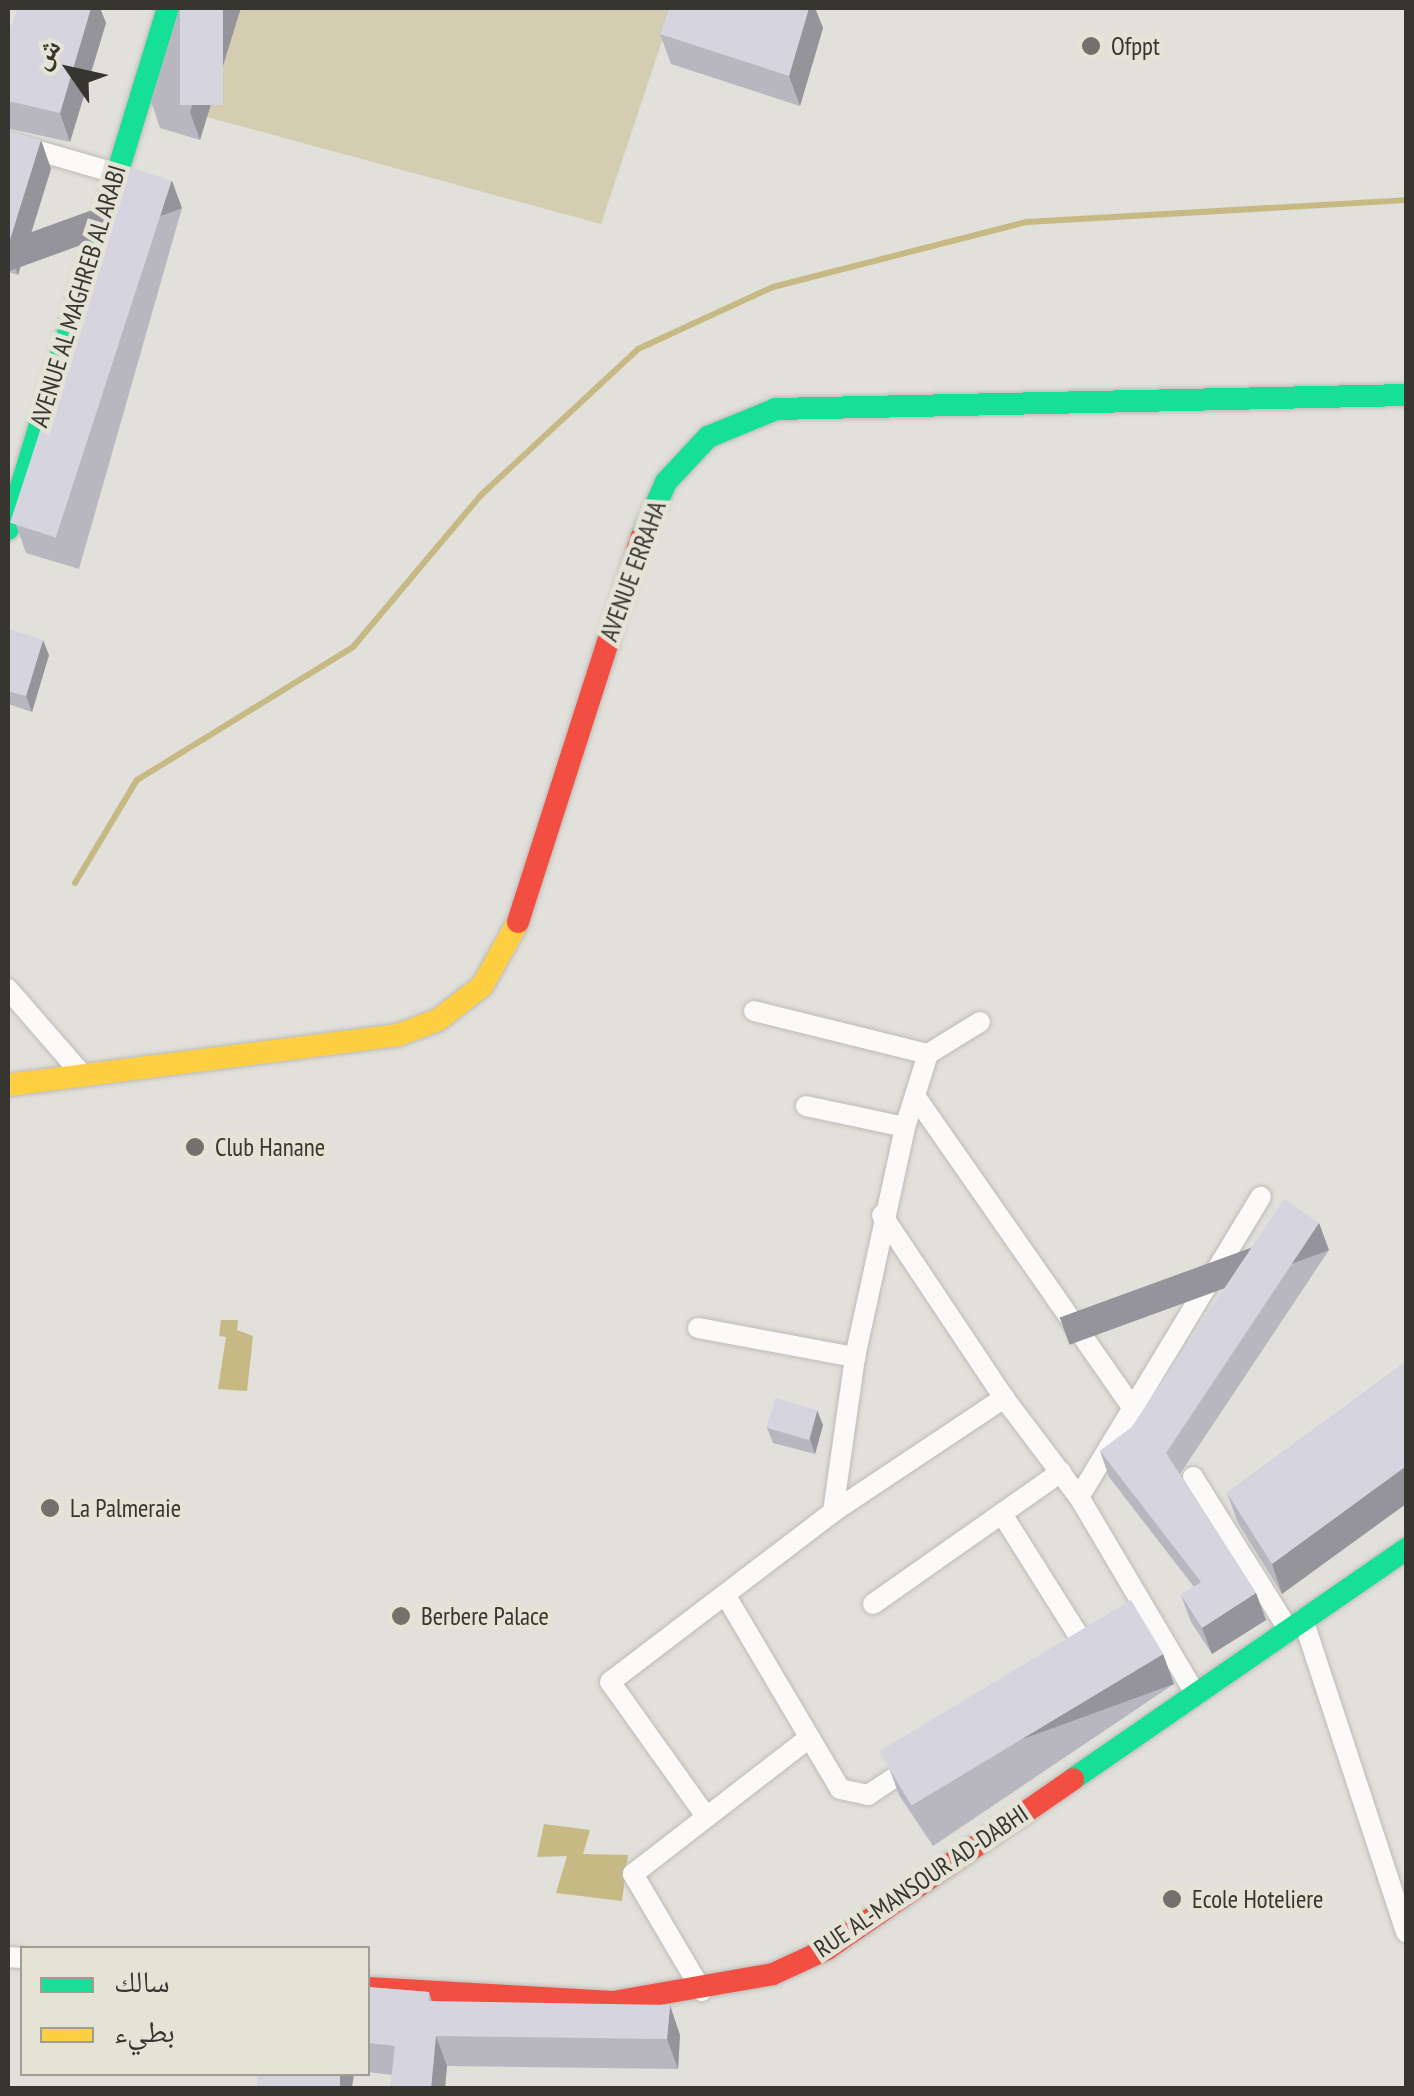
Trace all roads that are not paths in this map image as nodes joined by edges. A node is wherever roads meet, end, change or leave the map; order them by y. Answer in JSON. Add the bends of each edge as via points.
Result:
{"nodes":[{"id":1,"x":168,"y":8,"type":"edge"},
{"id":2,"x":8,"y":142,"type":"edge"},
{"id":3,"x":115,"y":172,"type":"junction"},
{"id":4,"x":1406,"y":394,"type":"edge"},
{"id":5,"x":8,"y":529,"type":"edge"},
{"id":6,"x":8,"y":989,"type":"edge"},
{"id":7,"x":754,"y":1011,"type":"dead end"},
{"id":8,"x":980,"y":1022,"type":"dead end"},
{"id":9,"x":928,"y":1054,"type":"junction"},
{"id":10,"x":80,"y":1072,"type":"junction"},
{"id":11,"x":8,"y":1085,"type":"edge"},
{"id":12,"x":915,"y":1096,"type":"junction"},
{"id":13,"x":806,"y":1106,"type":"dead end"},
{"id":14,"x":905,"y":1127,"type":"junction"},
{"id":15,"x":1261,"y":1196,"type":"dead end"},
{"id":16,"x":882,"y":1215,"type":"junction"},
{"id":17,"x":698,"y":1328,"type":"dead end"},
{"id":18,"x":855,"y":1356,"type":"junction"},
{"id":19,"x":1004,"y":1398,"type":"junction"},
{"id":20,"x":1133,"y":1408,"type":"junction"},
{"id":21,"x":1062,"y":1472,"type":"junction"},
{"id":22,"x":1194,"y":1477,"type":"dead end"},
{"id":23,"x":1080,"y":1497,"type":"junction"},
{"id":24,"x":833,"y":1512,"type":"junction"},
{"id":25,"x":1002,"y":1514,"type":"junction"},
{"id":26,"x":1406,"y":1549,"type":"edge"},
{"id":27,"x":726,"y":1596,"type":"junction"},
{"id":28,"x":873,"y":1604,"type":"dead end"},
{"id":29,"x":1296,"y":1624,"type":"junction"},
{"id":30,"x":1086,"y":1649,"type":"edge"},
{"id":31,"x":1195,"y":1693,"type":"junction"},
{"id":32,"x":810,"y":1738,"type":"junction"},
{"id":33,"x":930,"y":1754,"type":"edge"},
{"id":34,"x":706,"y":1815,"type":"junction"},
{"id":35,"x":1406,"y":1932,"type":"edge"},
{"id":36,"x":370,"y":1988,"type":"edge"},
{"id":37,"x":702,"y":1991,"type":"junction"}],
"edges":[{"from":1,"to":3,"type":"street","name":"AVENUE AL MAGHREB AL ARABI"},
{"from":2,"to":3,"type":"street"},
{"from":3,"to":5,"type":"street","name":"AVENUE AL MAGHREB AL ARABI"},
{"from":4,"to":10,"type":"street","name":"AVENUE ERRAHA","via":[[776,408],[708,437],[666,482],[647,520],[512,940],[482,986],[438,1020],[398,1035]]},
{"from":6,"to":10,"type":"street"},
{"from":7,"to":9,"type":"street"},
{"from":8,"to":9,"type":"street"},
{"from":9,"to":12,"type":"street"},
{"from":10,"to":11,"type":"street","name":"AVENUE ERRAHA"},
{"from":12,"to":14,"type":"street"},
{"from":12,"to":20,"type":"street"},
{"from":13,"to":14,"type":"street"},
{"from":14,"to":16,"type":"street"},
{"from":15,"to":20,"type":"street"},
{"from":16,"to":18,"type":"street"},
{"from":16,"to":19,"type":"street"},
{"from":17,"to":18,"type":"street"},
{"from":18,"to":24,"type":"street"},
{"from":19,"to":21,"type":"street"},
{"from":19,"to":24,"type":"street"},
{"from":20,"to":23,"type":"street"},
{"from":21,"to":23,"type":"street"},
{"from":21,"to":25,"type":"street"},
{"from":22,"to":29,"type":"street"},
{"from":23,"to":31,"type":"street","via":[[1138,1614]]},
{"from":24,"to":27,"type":"street"},
{"from":25,"to":28,"type":"street"},
{"from":25,"to":30,"type":"street"},
{"from":26,"to":29,"type":"street","name":"RUE AL-MANSOUR AD-DABHI"},
{"from":27,"to":32,"type":"street"},
{"from":27,"to":34,"type":"street","via":[[610,1682]]},
{"from":29,"to":31,"type":"street","name":"RUE AL-MANSOUR AD-DABHI"},
{"from":29,"to":35,"type":"street"},
{"from":31,"to":37,"type":"street","name":"RUE AL-MANSOUR AD-DABHI","via":[[827,1949],[773,1974]]},
{"from":32,"to":33,"type":"street","via":[[840,1789],[854,1795],[868,1795]]},
{"from":32,"to":34,"type":"street"},
{"from":34,"to":37,"type":"street","via":[[634,1874]]},
{"from":36,"to":37,"type":"street","name":"RUE AL-MANSOUR AD-DABHI","via":[[613,2002]]}]}
